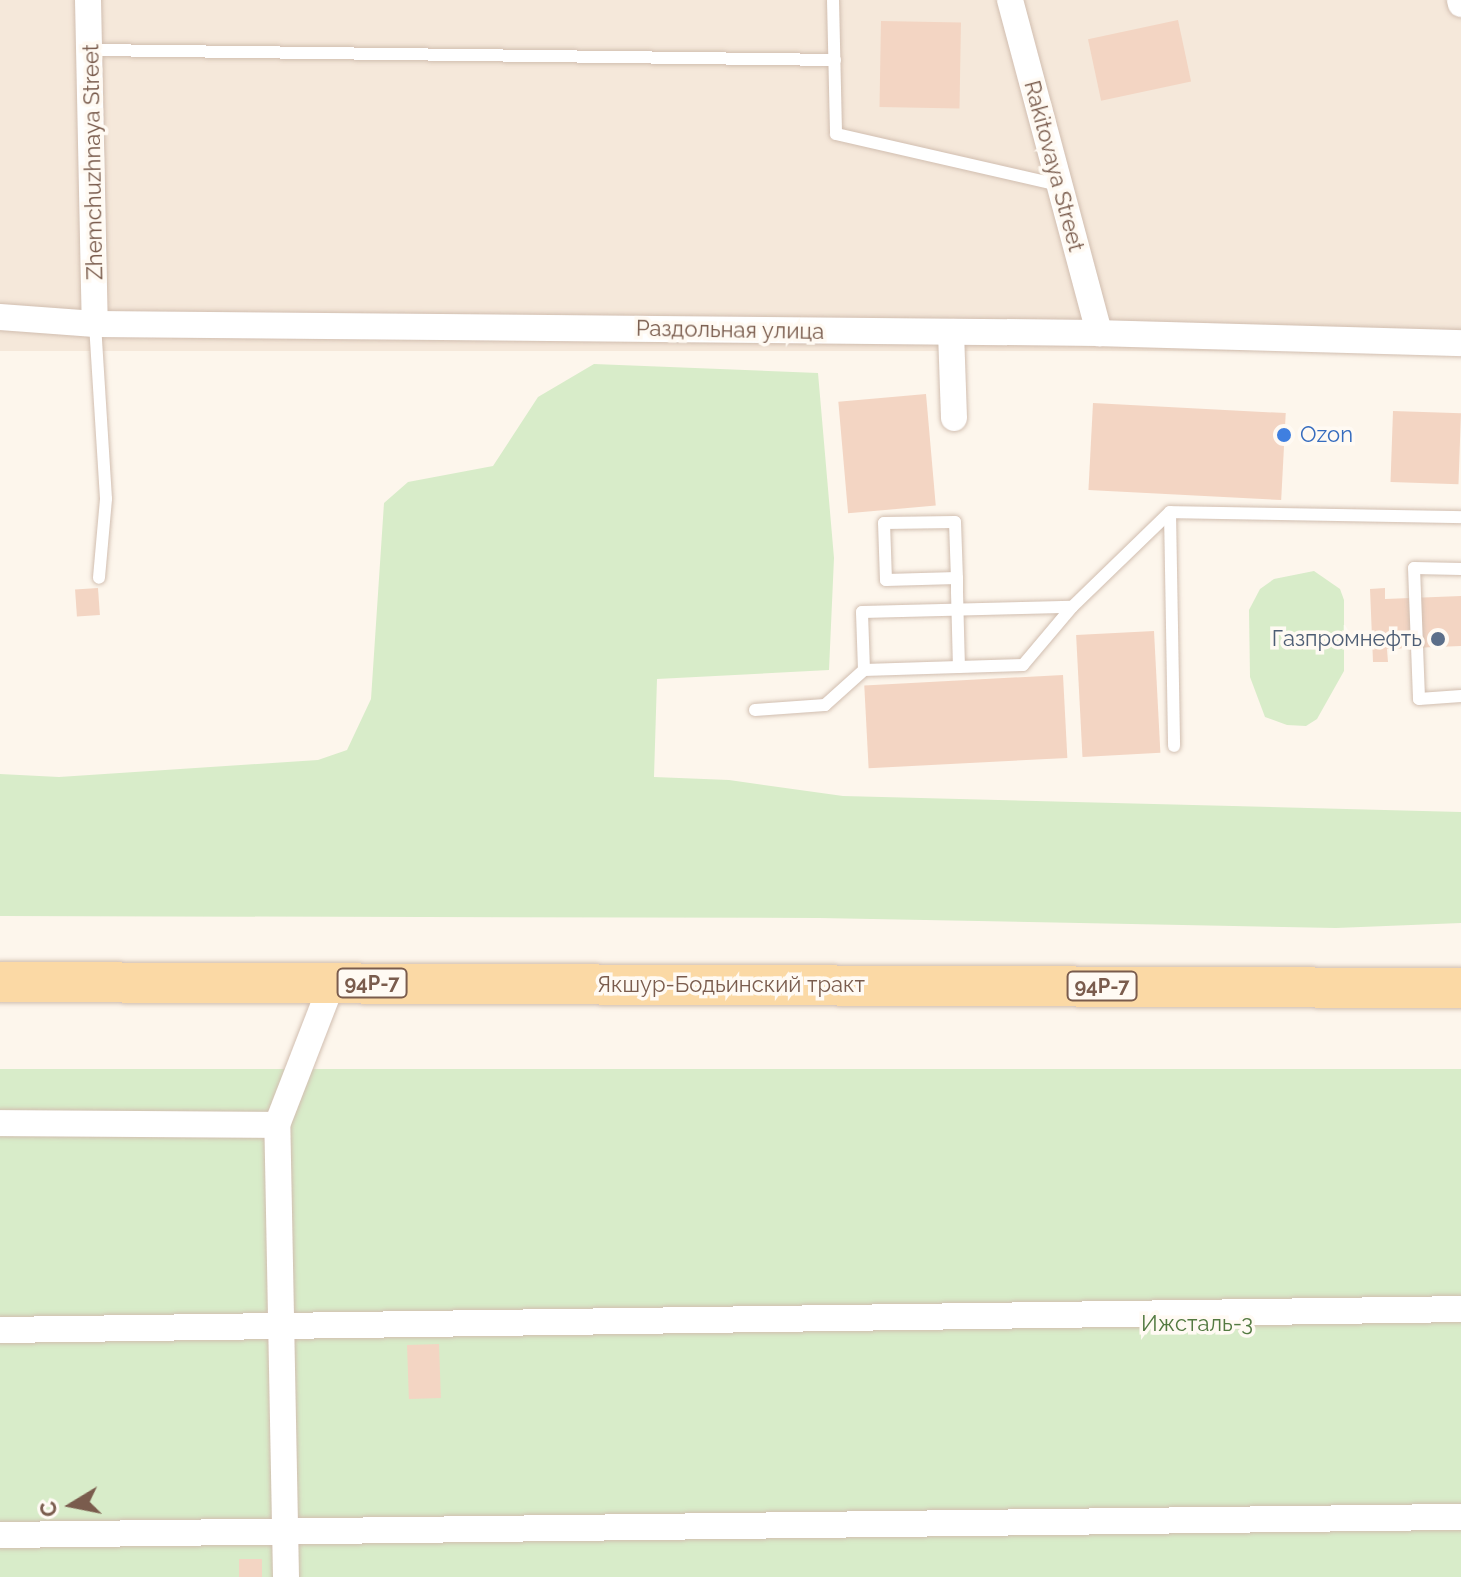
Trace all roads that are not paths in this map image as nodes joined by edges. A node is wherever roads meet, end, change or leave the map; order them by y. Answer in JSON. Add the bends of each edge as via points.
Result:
{"nodes":[{"id":1,"x":88,"y":0,"type":"edge"},
{"id":2,"x":833,"y":0,"type":"edge"},
{"id":3,"x":1010,"y":0,"type":"edge"},
{"id":4,"x":93,"y":50,"type":"junction"},
{"id":5,"x":835,"y":60,"type":"junction"},
{"id":6,"x":1059,"y":185,"type":"junction"},
{"id":7,"x":0,"y":317,"type":"edge"},
{"id":8,"x":95,"y":324,"type":"junction"},
{"id":9,"x":951,"y":332,"type":"junction"},
{"id":10,"x":1099,"y":333,"type":"junction"},
{"id":11,"x":1461,"y":343,"type":"edge"},
{"id":12,"x":954,"y":418,"type":"dead end"},
{"id":13,"x":1170,"y":512,"type":"junction"},
{"id":14,"x":1461,"y":517,"type":"edge"},
{"id":15,"x":1461,"y":569,"type":"edge"},
{"id":16,"x":99,"y":578,"type":"dead end"},
{"id":17,"x":957,"y":578,"type":"junction"},
{"id":18,"x":1072,"y":607,"type":"junction"},
{"id":19,"x":957,"y":610,"type":"junction"},
{"id":20,"x":959,"y":667,"type":"junction"},
{"id":21,"x":864,"y":670,"type":"junction"},
{"id":22,"x":1461,"y":696,"type":"edge"},
{"id":23,"x":755,"y":710,"type":"dead end"},
{"id":24,"x":1174,"y":746,"type":"dead end"},
{"id":25,"x":0,"y":982,"type":"edge"},
{"id":26,"x":332,"y":983,"type":"junction"},
{"id":27,"x":1461,"y":988,"type":"edge"},
{"id":28,"x":0,"y":1123,"type":"edge"},
{"id":29,"x":277,"y":1125,"type":"junction"},
{"id":30,"x":1461,"y":1309,"type":"edge"},
{"id":31,"x":283,"y":1328,"type":"junction"},
{"id":32,"x":0,"y":1330,"type":"edge"},
{"id":33,"x":1461,"y":1517,"type":"edge"},
{"id":34,"x":285,"y":1533,"type":"junction"},
{"id":35,"x":0,"y":1535,"type":"edge"},
{"id":36,"x":286,"y":1577,"type":"edge"}],
"edges":[{"from":1,"to":4,"type":"street","name":"Zhemchuzhnaya Street"},
{"from":2,"to":5,"type":"lane"},
{"from":3,"to":6,"type":"street","name":"Rakitovaya Street"},
{"from":4,"to":5,"type":"lane"},
{"from":4,"to":8,"type":"street","name":"Zhemchuzhnaya Street"},
{"from":5,"to":6,"type":"lane","via":[[836,134]]},
{"from":6,"to":10,"type":"street","name":"Rakitovaya Street"},
{"from":7,"to":8,"type":"street","name":"Раздольная улица"},
{"from":8,"to":9,"type":"street","name":"Раздольная улица"},
{"from":8,"to":16,"type":"lane","via":[[106,499]]},
{"from":9,"to":10,"type":"street","name":"Раздольная улица"},
{"from":9,"to":12,"type":"street"},
{"from":10,"to":11,"type":"street","name":"Раздольная улица"},
{"from":13,"to":14,"type":"lane"},
{"from":13,"to":18,"type":"lane"},
{"from":13,"to":24,"type":"lane"},
{"from":15,"to":22,"type":"lane","via":[[1414,568],[1419,699]]},
{"from":17,"to":17,"type":"lane","via":[[955,522],[884,523],[886,580]]},
{"from":17,"to":19,"type":"lane"},
{"from":18,"to":19,"type":"lane"},
{"from":18,"to":20,"type":"lane","via":[[1023,665]]},
{"from":19,"to":20,"type":"lane"},
{"from":19,"to":21,"type":"lane","via":[[862,612]]},
{"from":20,"to":21,"type":"lane"},
{"from":21,"to":23,"type":"lane","via":[[825,705]]},
{"from":25,"to":26,"type":"main road","name":"Якшур-Бодьинский тракт","number":"94Р-7"},
{"from":26,"to":27,"type":"main road","name":"Якшур-Бодьинский тракт","number":"94Р-7"},
{"from":26,"to":29,"type":"street"},
{"from":28,"to":29,"type":"street"},
{"from":29,"to":31,"type":"street"},
{"from":30,"to":31,"type":"street"},
{"from":31,"to":32,"type":"street"},
{"from":31,"to":34,"type":"street"},
{"from":33,"to":34,"type":"street"},
{"from":34,"to":35,"type":"street"},
{"from":34,"to":36,"type":"street"}]}
